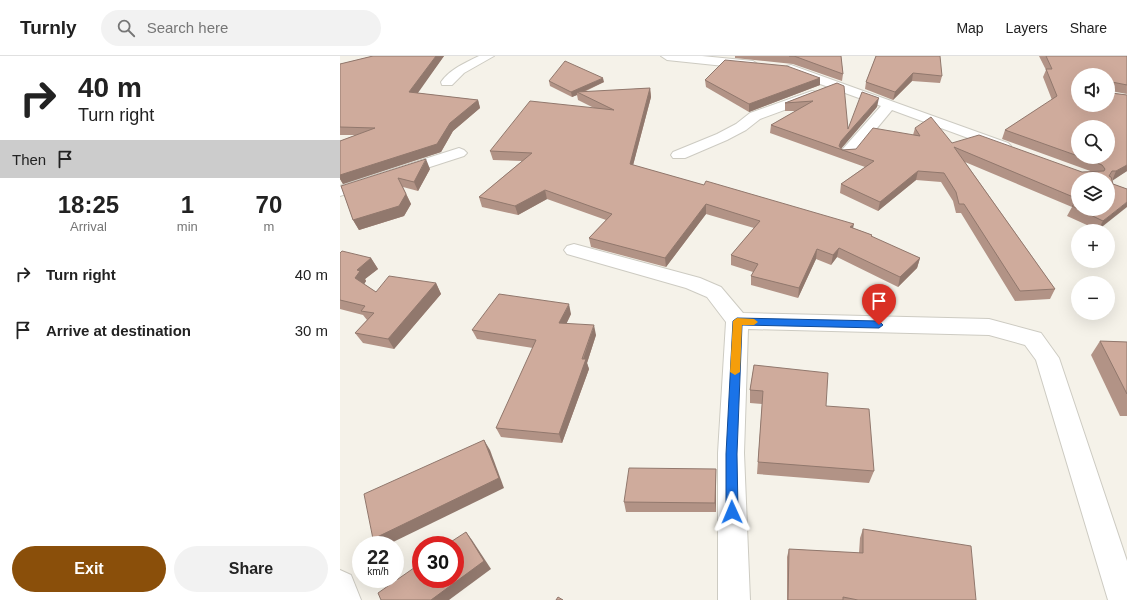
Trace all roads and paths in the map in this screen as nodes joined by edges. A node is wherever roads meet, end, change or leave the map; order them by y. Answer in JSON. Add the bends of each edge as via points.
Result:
{"nodes":[{"id":1,"x":488,"y":56,"type":"edge"},
{"id":2,"x":667,"y":56,"type":"edge"},
{"id":3,"x":766,"y":66,"type":"edge"},
{"id":4,"x":785,"y":66,"type":"edge"},
{"id":5,"x":447,"y":82,"type":"dead end"},
{"id":6,"x":836,"y":85,"type":"junction"},
{"id":7,"x":889,"y":105,"type":"junction"},
{"id":8,"x":1018,"y":152,"type":"edge"},
{"id":9,"x":459,"y":153,"type":"dead end"},
{"id":10,"x":847,"y":154,"type":"edge"},
{"id":11,"x":679,"y":155,"type":"dead end"},
{"id":12,"x":340,"y":191,"type":"edge"},
{"id":13,"x":574,"y":250,"type":"dead end"},
{"id":14,"x":737,"y":321,"type":"junction"},
{"id":15,"x":340,"y":586,"type":"edge"},
{"id":16,"x":345,"y":600,"type":"edge"},
{"id":17,"x":734,"y":600,"type":"edge"},
{"id":18,"x":1124,"y":600,"type":"edge"}],
"edges":[{"from":1,"to":5,"type":"street","via":[[460,70]]},
{"from":2,"to":3,"type":"street"},
{"from":4,"to":6,"type":"street"},
{"from":6,"to":7,"type":"street"},
{"from":6,"to":11,"type":"street","via":[[755,116],[722,137]]},
{"from":7,"to":8,"type":"street"},
{"from":7,"to":10,"type":"street"},
{"from":9,"to":12,"type":"street"},
{"from":13,"to":14,"type":"street","via":[[693,283],[714,292]]},
{"from":14,"to":17,"type":"street","via":[[731,454]]},
{"from":14,"to":18,"type":"street","via":[[989,327],[1033,339],[1046,358]]},
{"from":15,"to":16,"type":"street"}]}
